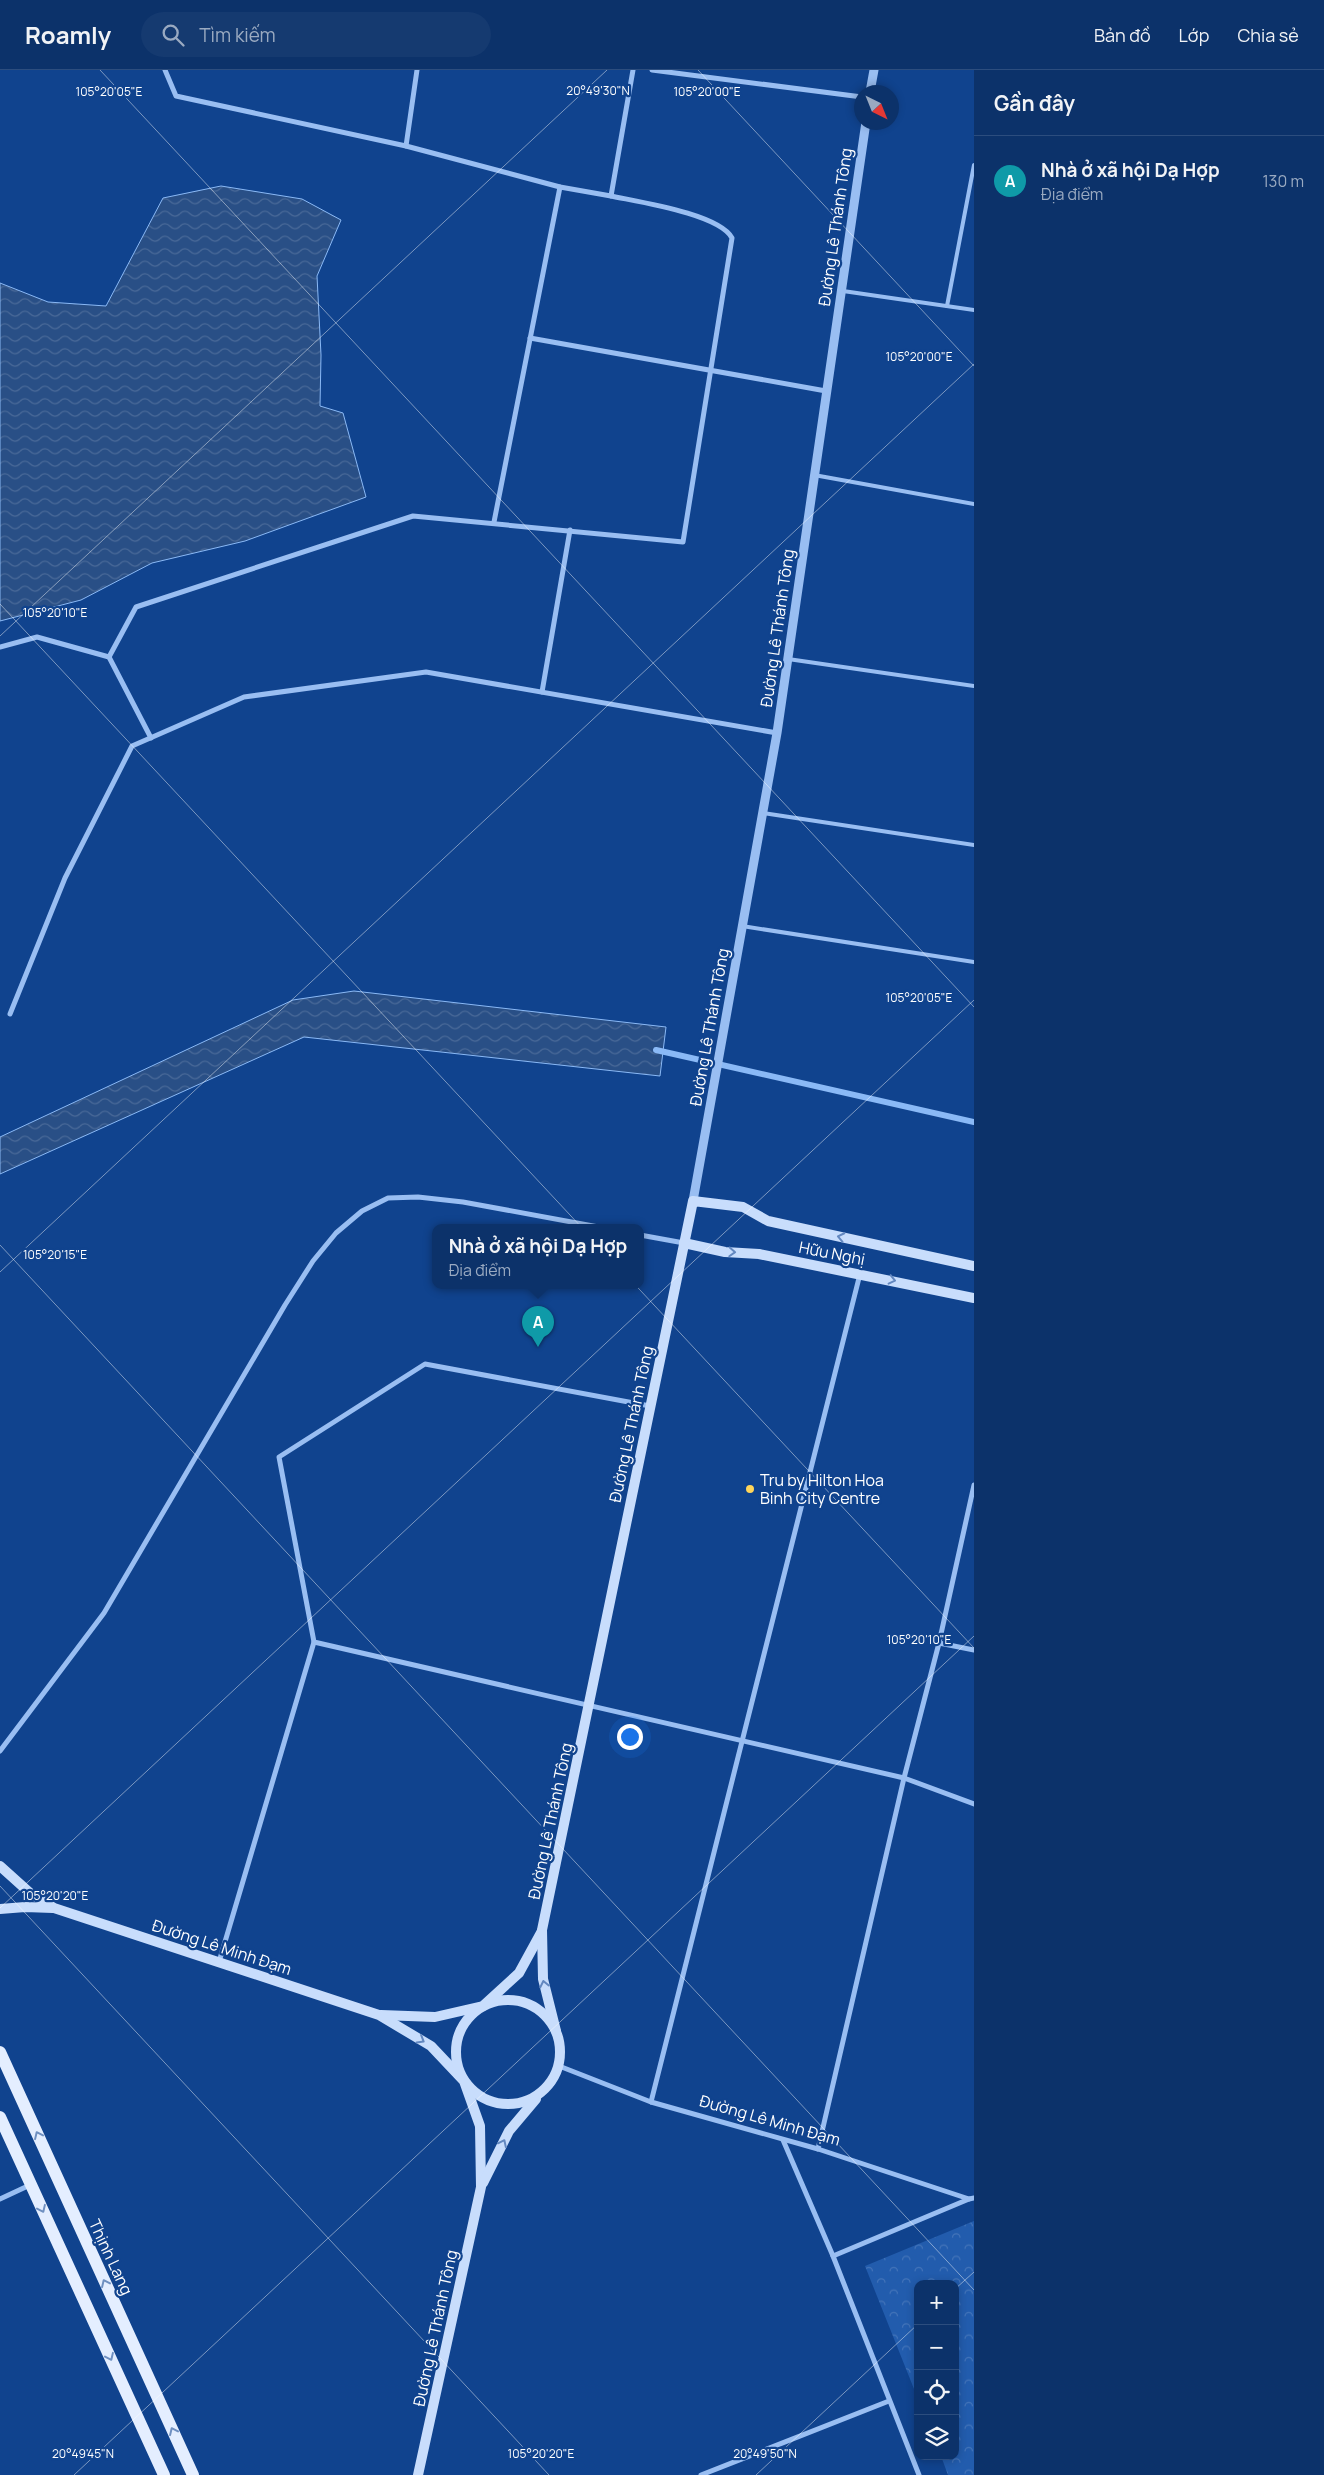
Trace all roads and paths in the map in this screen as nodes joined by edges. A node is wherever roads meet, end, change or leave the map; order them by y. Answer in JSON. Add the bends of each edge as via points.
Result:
{"nodes":[{"id":1,"x":165,"y":70,"type":"edge"},
{"id":2,"x":418,"y":70,"type":"edge"},
{"id":3,"x":633,"y":70,"type":"edge"},
{"id":4,"x":652,"y":70,"type":"edge"},
{"id":5,"x":874,"y":70,"type":"edge"},
{"id":6,"x":678,"y":72,"type":"edge"},
{"id":7,"x":871,"y":85,"type":"edge"},
{"id":8,"x":854,"y":96,"type":"edge"},
{"id":9,"x":865,"y":130,"type":"edge"},
{"id":10,"x":406,"y":146,"type":"junction"},
{"id":11,"x":974,"y":165,"type":"edge"},
{"id":12,"x":560,"y":187,"type":"junction"},
{"id":13,"x":611,"y":196,"type":"junction"},
{"id":14,"x":840,"y":291,"type":"junction"},
{"id":15,"x":947,"y":306,"type":"junction"},
{"id":16,"x":974,"y":310,"type":"edge"},
{"id":17,"x":530,"y":338,"type":"junction"},
{"id":18,"x":711,"y":371,"type":"junction"},
{"id":19,"x":826,"y":391,"type":"junction"},
{"id":20,"x":814,"y":475,"type":"junction"},
{"id":21,"x":974,"y":504,"type":"edge"},
{"id":22,"x":494,"y":522,"type":"junction"},
{"id":23,"x":570,"y":530,"type":"junction"},
{"id":24,"x":0,"y":647,"type":"edge"},
{"id":25,"x":109,"y":657,"type":"junction"},
{"id":26,"x":788,"y":658,"type":"junction"},
{"id":27,"x":974,"y":686,"type":"edge"},
{"id":28,"x":542,"y":692,"type":"junction"},
{"id":29,"x":777,"y":733,"type":"junction"},
{"id":30,"x":151,"y":738,"type":"junction"},
{"id":31,"x":763,"y":813,"type":"junction"},
{"id":32,"x":974,"y":845,"type":"edge"},
{"id":33,"x":742,"y":926,"type":"junction"},
{"id":34,"x":974,"y":962,"type":"edge"},
{"id":35,"x":10,"y":1014,"type":"dead end"},
{"id":36,"x":693,"y":1201,"type":"junction"},
{"id":37,"x":582,"y":1224,"type":"edge"},
{"id":38,"x":644,"y":1236,"type":"edge"},
{"id":39,"x":684,"y":1243,"type":"junction"},
{"id":40,"x":974,"y":1266,"type":"edge"},
{"id":41,"x":861,"y":1273,"type":"junction"},
{"id":42,"x":974,"y":1298,"type":"edge"},
{"id":43,"x":650,"y":1406,"type":"junction"},
{"id":44,"x":974,"y":1485,"type":"edge"},
{"id":45,"x":314,"y":1642,"type":"junction"},
{"id":46,"x":939,"y":1643,"type":"junction"},
{"id":47,"x":974,"y":1650,"type":"edge"},
{"id":48,"x":589,"y":1705,"type":"junction"},
{"id":49,"x":742,"y":1741,"type":"junction"},
{"id":50,"x":0,"y":1751,"type":"edge"},
{"id":51,"x":904,"y":1778,"type":"junction"},
{"id":52,"x":974,"y":1804,"type":"edge"},
{"id":53,"x":0,"y":1866,"type":"edge"},
{"id":54,"x":54,"y":1908,"type":"junction"},
{"id":55,"x":0,"y":1909,"type":"edge"},
{"id":56,"x":542,"y":1930,"type":"junction"},
{"id":57,"x":219,"y":1962,"type":"junction"},
{"id":58,"x":483,"y":2006,"type":"junction"},
{"id":59,"x":379,"y":2015,"type":"junction"},
{"id":60,"x":556,"y":2031,"type":"junction"},
{"id":61,"x":0,"y":2052,"type":"edge"},
{"id":62,"x":559,"y":2066,"type":"junction"},
{"id":63,"x":464,"y":2081,"type":"junction"},
{"id":64,"x":540,"y":2094,"type":"junction"},
{"id":65,"x":651,"y":2102,"type":"junction"},
{"id":66,"x":0,"y":2117,"type":"edge"},
{"id":67,"x":784,"y":2140,"type":"junction"},
{"id":68,"x":818,"y":2149,"type":"junction"},
{"id":69,"x":31,"y":2185,"type":"junction"},
{"id":70,"x":481,"y":2187,"type":"junction"},
{"id":71,"x":972,"y":2198,"type":"edge"},
{"id":72,"x":0,"y":2199,"type":"edge"},
{"id":73,"x":833,"y":2256,"type":"junction"},
{"id":74,"x":889,"y":2401,"type":"junction"},
{"id":75,"x":164,"y":2475,"type":"edge"},
{"id":76,"x":193,"y":2475,"type":"edge"},
{"id":77,"x":418,"y":2475,"type":"edge"},
{"id":78,"x":700,"y":2475,"type":"edge"},
{"id":79,"x":919,"y":2475,"type":"edge"}],
"edges":[{"from":1,"to":10,"type":"street","via":[[176,96]]},
{"from":2,"to":10,"type":"street"},
{"from":3,"to":13,"type":"street"},
{"from":4,"to":6,"type":"street"},
{"from":5,"to":7,"type":"street"},
{"from":6,"to":8,"type":"street"},
{"from":9,"to":14,"type":"street","name":"Đường Lê Thánh Tông"},
{"from":10,"to":12,"type":"street"},
{"from":11,"to":15,"type":"lane"},
{"from":12,"to":13,"type":"street"},
{"from":12,"to":17,"type":"street"},
{"from":13,"to":18,"type":"street","via":[[682,212],[729,232],[732,245]]},
{"from":14,"to":15,"type":"lane"},
{"from":14,"to":19,"type":"street","name":"Đường Lê Thánh Tông"},
{"from":15,"to":16,"type":"lane"},
{"from":17,"to":18,"type":"street"},
{"from":17,"to":22,"type":"street"},
{"from":18,"to":19,"type":"street"},
{"from":18,"to":23,"type":"street","via":[[683,542]]},
{"from":19,"to":20,"type":"street","name":"Đường Lê Thánh Tông"},
{"from":20,"to":21,"type":"lane"},
{"from":20,"to":26,"type":"street","name":"Đường Lê Thánh Tông"},
{"from":22,"to":23,"type":"street"},
{"from":22,"to":25,"type":"street","via":[[413,516],[136,607]]},
{"from":23,"to":28,"type":"street"},
{"from":24,"to":25,"type":"street","via":[[37,637]]},
{"from":25,"to":30,"type":"street"},
{"from":26,"to":27,"type":"lane"},
{"from":26,"to":29,"type":"street","name":"Đường Lê Thánh Tông"},
{"from":28,"to":29,"type":"street"},
{"from":28,"to":30,"type":"street","via":[[426,672],[244,697]]},
{"from":29,"to":31,"type":"street","name":"Đường Lê Thánh Tông"},
{"from":30,"to":35,"type":"street","via":[[132,746],[65,878]]},
{"from":31,"to":32,"type":"lane"},
{"from":31,"to":33,"type":"street","name":"Đường Lê Thánh Tông"},
{"from":33,"to":34,"type":"lane"},
{"from":33,"to":36,"type":"street","name":"Đường Lê Thánh Tông"},
{"from":36,"to":39,"type":"main road","name":"Đường Lê Thánh Tông"},
{"from":40,"to":36,"type":"main road","name":"Hữu Nghị","one_way":true,"via":[[768,1221],[743,1207]]},
{"from":37,"to":50,"type":"street","via":[[463,1202],[418,1197],[388,1198],[362,1211],[336,1233],[313,1261],[285,1305],[104,1613]]},
{"from":38,"to":39,"type":"street"},
{"from":39,"to":41,"type":"main road","name":"Hữu Nghị","one_way":true},
{"from":39,"to":43,"type":"main road","name":"Đường Lê Thánh Tông"},
{"from":41,"to":42,"type":"main road","name":"Hữu Nghị","one_way":true},
{"from":41,"to":49,"type":"street"},
{"from":43,"to":45,"type":"street","via":[[425,1364],[279,1457]]},
{"from":43,"to":48,"type":"main road","name":"Đường Lê Thánh Tông"},
{"from":44,"to":46,"type":"street"},
{"from":45,"to":48,"type":"street"},
{"from":45,"to":57,"type":"street"},
{"from":46,"to":47,"type":"street"},
{"from":46,"to":51,"type":"street"},
{"from":48,"to":49,"type":"street"},
{"from":48,"to":56,"type":"main road","name":"Đường Lê Thánh Tông"},
{"from":49,"to":51,"type":"street"},
{"from":49,"to":65,"type":"street"},
{"from":51,"to":52,"type":"street"},
{"from":51,"to":68,"type":"street"},
{"from":53,"to":54,"type":"main road","name":"Đường Lê Minh Đạm","via":[[30,1893]]},
{"from":54,"to":55,"type":"main road","name":"Đường Lê Minh Đạm","via":[[25,1906]]},
{"from":54,"to":57,"type":"main road","name":"Đường Lê Minh Đạm"},
{"from":56,"to":58,"type":"main road","name":"Đường Lê Thánh Tông","via":[[519,1973]]},
{"from":60,"to":56,"type":"main road","name":"Đường Lê Thánh Tông","one_way":true,"via":[[542,1979]]},
{"from":57,"to":59,"type":"main road","name":"Đường Lê Minh Đạm"},
{"from":58,"to":59,"type":"main road","via":[[435,2017]]},
{"from":58,"to":60,"type":"main road","via":[[499,2000],[517,2000],[534,2006]]},
{"from":58,"to":63,"type":"main road","via":[[469,2017],[460,2032],[456,2048],[457,2065]]},
{"from":59,"to":63,"type":"main road","one_way":true,"via":[[431,2046]]},
{"from":60,"to":62,"type":"main road","via":[[560,2048]]},
{"from":76,"to":61,"type":"main road","name":"Thịnh Lang","one_way":true},
{"from":62,"to":64,"type":"main road","via":[[552,2081]]},
{"from":62,"to":65,"type":"street","name":"Đường Lê Minh Đạm"},
{"from":63,"to":64,"type":"main road","via":[[476,2094],[491,2102],[508,2105]]},
{"from":63,"to":70,"type":"main road","name":"Đường Lê Thánh Tông","via":[[480,2126]]},
{"from":70,"to":64,"type":"main road","name":"Đường Lê Thánh Tông","one_way":true,"via":[[509,2131]]},
{"from":65,"to":67,"type":"street","name":"Đường Lê Minh Đạm"},
{"from":66,"to":69,"type":"main road"},
{"from":67,"to":68,"type":"street","name":"Đường Lê Minh Đạm"},
{"from":67,"to":73,"type":"street"},
{"from":68,"to":71,"type":"street","name":"Đường Lê Minh Đạm"},
{"from":69,"to":72,"type":"street"},
{"from":69,"to":75,"type":"main road","one_way":true},
{"from":70,"to":77,"type":"main road","name":"Đường Lê Thánh Tông"},
{"from":71,"to":73,"type":"street"},
{"from":73,"to":74,"type":"street"},
{"from":74,"to":78,"type":"street"},
{"from":74,"to":79,"type":"street"}]}
